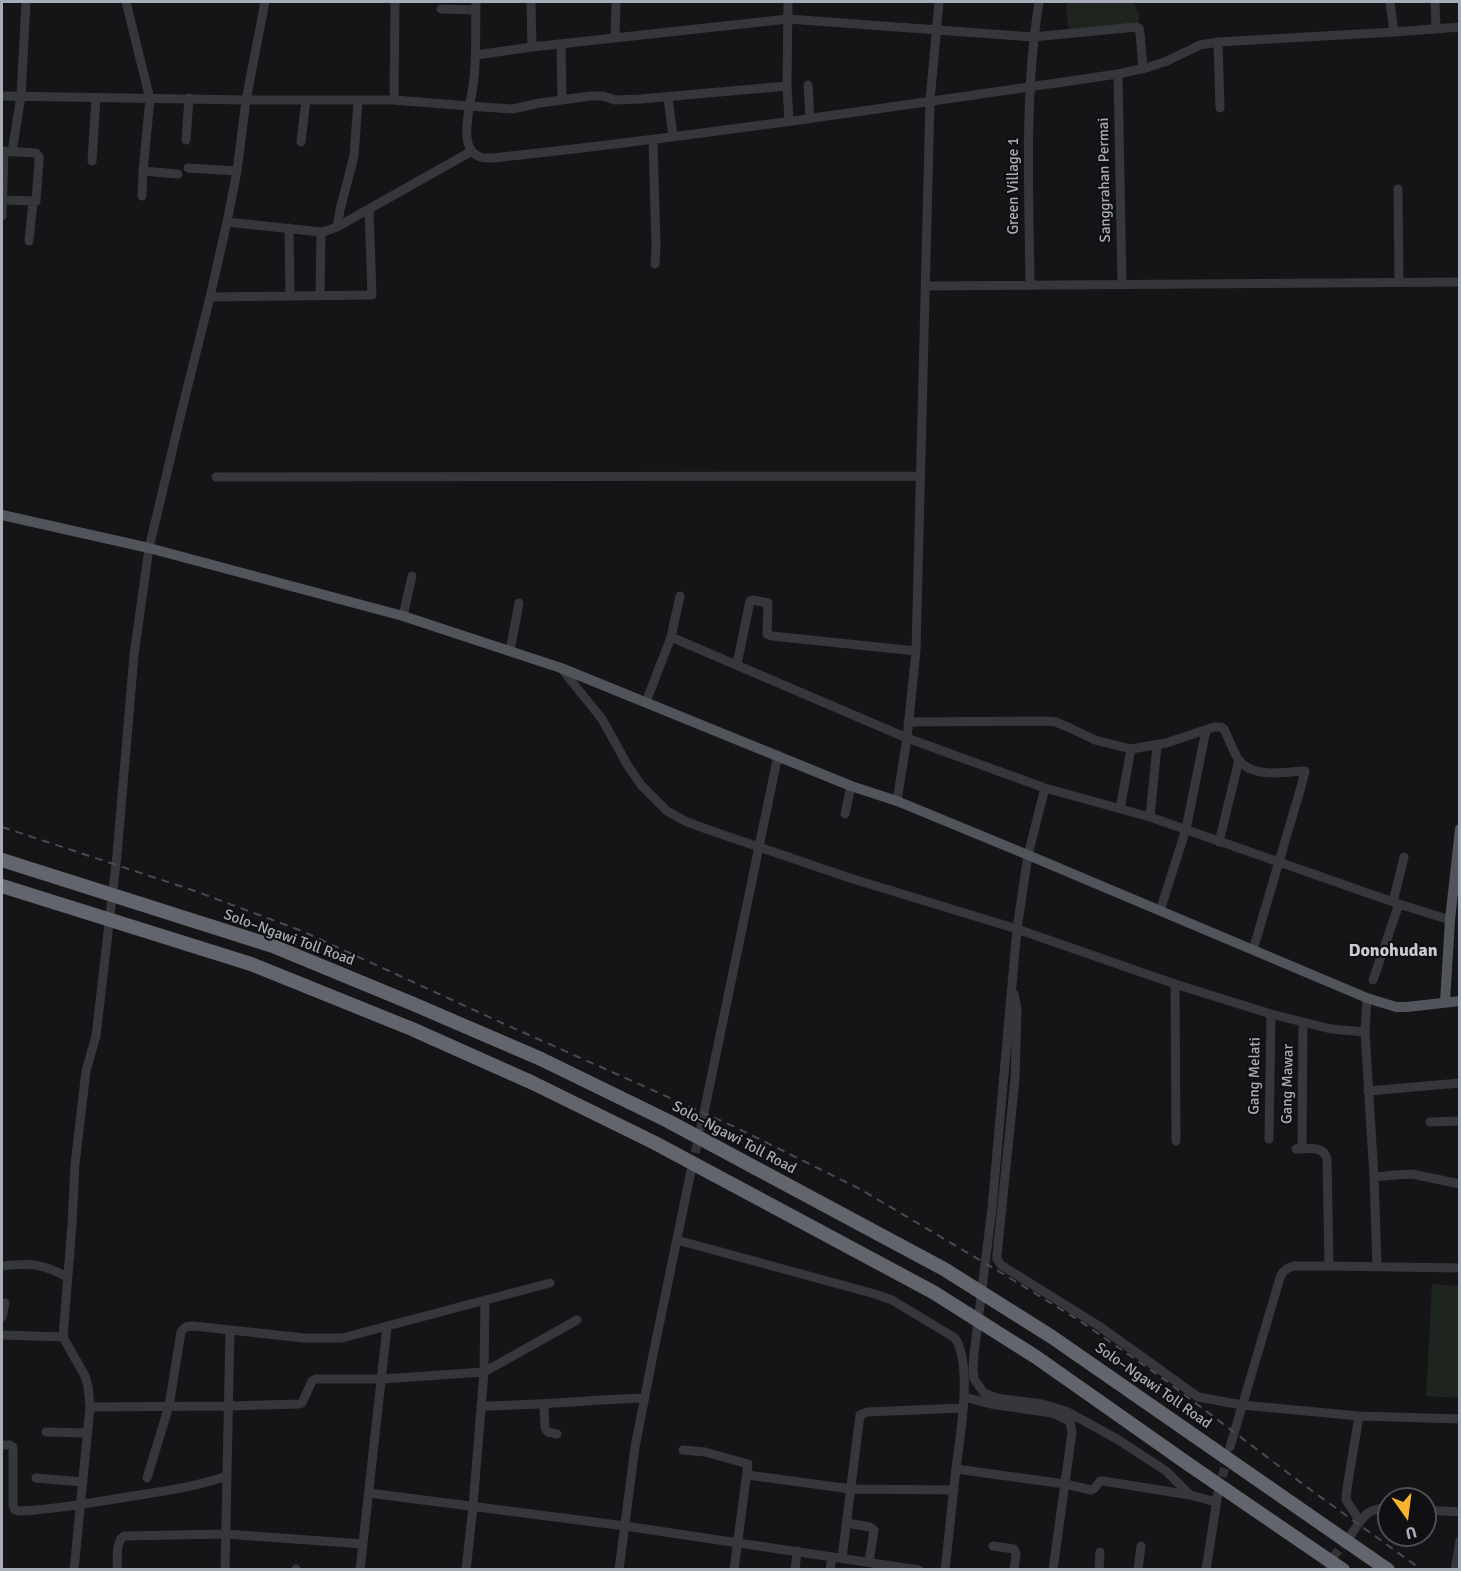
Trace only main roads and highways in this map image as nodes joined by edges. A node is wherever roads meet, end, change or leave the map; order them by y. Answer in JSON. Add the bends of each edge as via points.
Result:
{"nodes":[{"id":1,"x":2,"y":515,"type":"edge"},
{"id":2,"x":1460,"y":829,"type":"edge"},
{"id":3,"x":2,"y":860,"type":"edge"},
{"id":4,"x":2,"y":886,"type":"edge"},
{"id":5,"x":1460,"y":1000,"type":"edge"},
{"id":6,"x":1445,"y":1002,"type":"junction"},
{"id":7,"x":1343,"y":1569,"type":"edge"},
{"id":8,"x":1388,"y":1569,"type":"edge"}],
"edges":[{"from":1,"to":6,"type":"main road","via":[[149,548],[403,616],[561,668],[897,801],[1367,998],[1396,1007]]},
{"from":2,"to":6,"type":"main road"},
{"from":3,"to":8,"type":"highway","name":"Solo–Ngawi Toll Road","via":[[273,946],[541,1059],[668,1120],[954,1275],[1052,1337]]},
{"from":4,"to":7,"type":"highway","via":[[262,968],[412,1029],[655,1143],[943,1298],[1036,1357]]},
{"from":5,"to":6,"type":"main road"}]}
